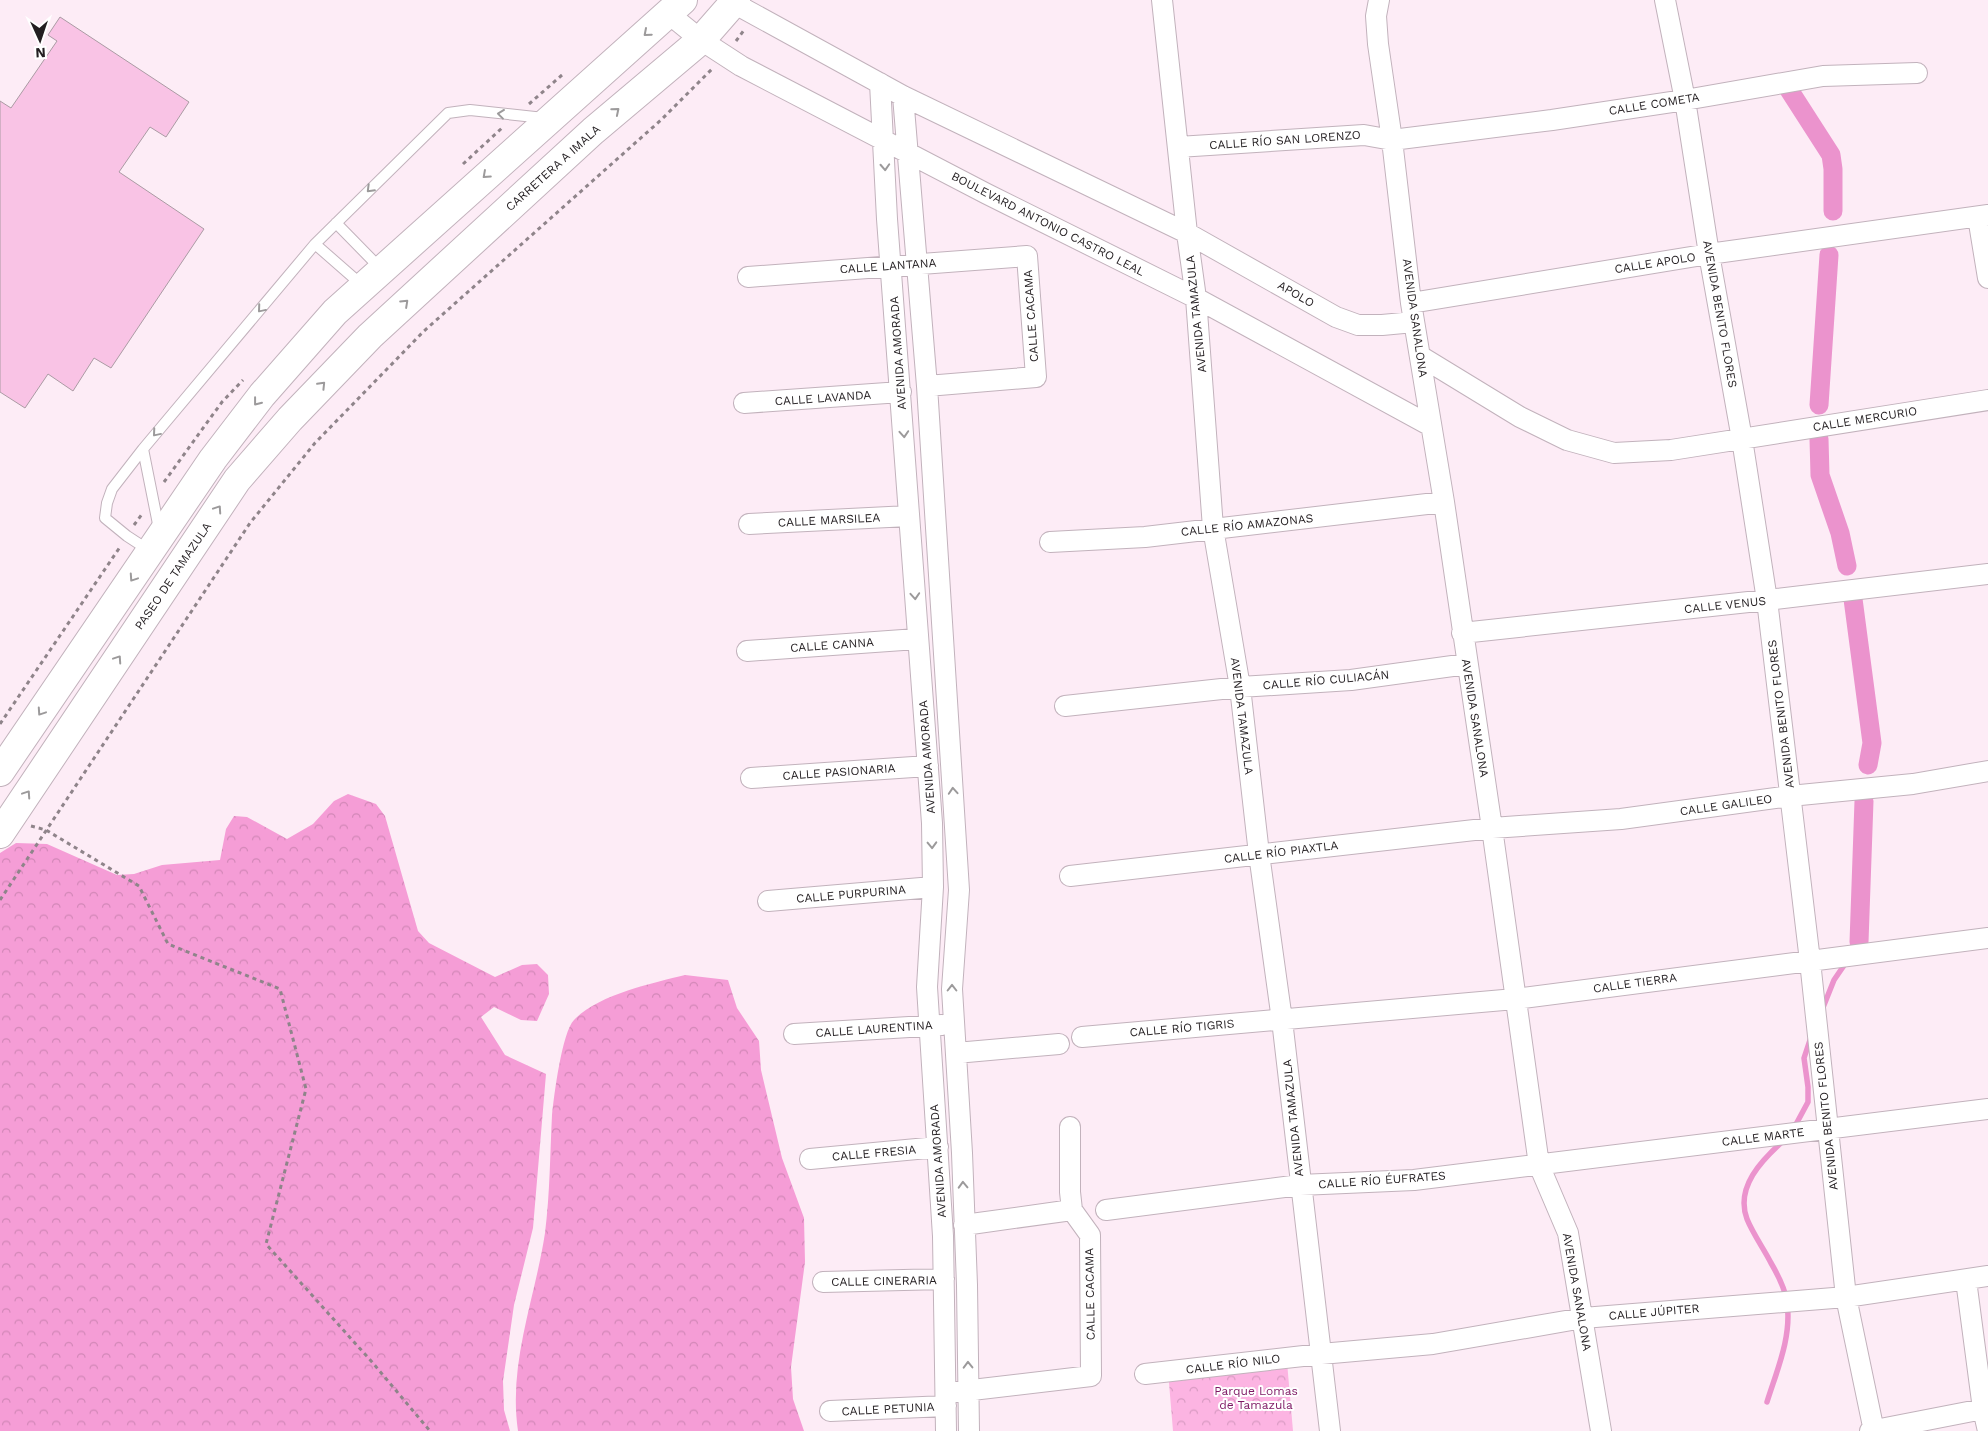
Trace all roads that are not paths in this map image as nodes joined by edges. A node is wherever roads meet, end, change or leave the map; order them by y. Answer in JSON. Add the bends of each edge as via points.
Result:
{"nodes":[{"id":1,"x":1162,"y":0,"type":"edge"},
{"id":2,"x":1379,"y":0,"type":"edge"},
{"id":3,"x":1665,"y":0,"type":"edge"},
{"id":4,"x":738,"y":5,"type":"edge"},
{"id":5,"x":676,"y":7,"type":"edge"},
{"id":6,"x":701,"y":40,"type":"junction"},
{"id":7,"x":1917,"y":73,"type":"dead end"},
{"id":8,"x":880,"y":83,"type":"junction"},
{"id":9,"x":904,"y":96,"type":"junction"},
{"id":10,"x":1685,"y":100,"type":"junction"},
{"id":11,"x":550,"y":118,"type":"junction"},
{"id":12,"x":1392,"y":140,"type":"junction"},
{"id":13,"x":883,"y":141,"type":"junction"},
{"id":14,"x":1178,"y":147,"type":"junction"},
{"id":15,"x":908,"y":152,"type":"junction"},
{"id":16,"x":1983,"y":216,"type":"edge"},
{"id":17,"x":912,"y":218,"type":"junction"},
{"id":18,"x":887,"y":219,"type":"junction"},
{"id":19,"x":336,"y":223,"type":"junction"},
{"id":20,"x":1187,"y":233,"type":"junction"},
{"id":21,"x":315,"y":244,"type":"junction"},
{"id":22,"x":1708,"y":254,"type":"junction"},
{"id":23,"x":1027,"y":256,"type":"joint"},
{"id":24,"x":917,"y":264,"type":"junction"},
{"id":25,"x":891,"y":266,"type":"junction"},
{"id":26,"x":748,"y":277,"type":"dead end"},
{"id":27,"x":373,"y":278,"type":"junction"},
{"id":28,"x":1988,"y":278,"type":"edge"},
{"id":29,"x":1196,"y":298,"type":"junction"},
{"id":30,"x":1413,"y":313,"type":"junction"},
{"id":31,"x":370,"y":336,"type":"joint"},
{"id":32,"x":1420,"y":356,"type":"junction"},
{"id":33,"x":927,"y":386,"type":"junction"},
{"id":34,"x":901,"y":392,"type":"junction"},
{"id":35,"x":1988,"y":400,"type":"edge"},
{"id":36,"x":744,"y":403,"type":"dead end"},
{"id":37,"x":1431,"y":426,"type":"junction"},
{"id":38,"x":1742,"y":439,"type":"junction"},
{"id":39,"x":143,"y":449,"type":"junction"},
{"id":40,"x":1444,"y":502,"type":"junction"},
{"id":41,"x":909,"y":516,"type":"junction"},
{"id":42,"x":749,"y":524,"type":"dead end"},
{"id":43,"x":1214,"y":528,"type":"junction"},
{"id":44,"x":1050,"y":542,"type":"dead end"},
{"id":45,"x":156,"y":544,"type":"junction"},
{"id":46,"x":1988,"y":574,"type":"edge"},
{"id":47,"x":1767,"y":600,"type":"junction"},
{"id":48,"x":1462,"y":632,"type":"junction"},
{"id":49,"x":917,"y":639,"type":"junction"},
{"id":50,"x":747,"y":651,"type":"dead end"},
{"id":51,"x":1467,"y":664,"type":"junction"},
{"id":52,"x":1240,"y":687,"type":"junction"},
{"id":53,"x":1065,"y":706,"type":"dead end"},
{"id":54,"x":948,"y":719,"type":"junction"},
{"id":55,"x":924,"y":722,"type":"junction"},
{"id":56,"x":928,"y":766,"type":"junction"},
{"id":57,"x":1988,"y":771,"type":"edge"},
{"id":58,"x":0,"y":772,"type":"edge"},
{"id":59,"x":751,"y":778,"type":"dead end"},
{"id":60,"x":1790,"y":796,"type":"junction"},
{"id":61,"x":5,"y":827,"type":"edge"},
{"id":62,"x":1492,"y":828,"type":"junction"},
{"id":63,"x":1259,"y":854,"type":"junction"},
{"id":64,"x":1070,"y":876,"type":"dead end"},
{"id":65,"x":933,"y":887,"type":"junction"},
{"id":66,"x":768,"y":901,"type":"dead end"},
{"id":67,"x":1988,"y":938,"type":"edge"},
{"id":68,"x":1810,"y":961,"type":"junction"},
{"id":69,"x":1515,"y":999,"type":"junction"},
{"id":70,"x":1282,"y":1020,"type":"junction"},
{"id":71,"x":954,"y":1024,"type":"junction"},
{"id":72,"x":930,"y":1026,"type":"junction"},
{"id":73,"x":794,"y":1034,"type":"dead end"},
{"id":74,"x":1082,"y":1037,"type":"dead end"},
{"id":75,"x":1059,"y":1044,"type":"dead end"},
{"id":76,"x":956,"y":1053,"type":"junction"},
{"id":77,"x":1988,"y":1110,"type":"edge"},
{"id":78,"x":1070,"y":1127,"type":"dead end"},
{"id":79,"x":1827,"y":1130,"type":"junction"},
{"id":80,"x":938,"y":1147,"type":"junction"},
{"id":81,"x":810,"y":1159,"type":"dead end"},
{"id":82,"x":1538,"y":1165,"type":"junction"},
{"id":83,"x":1300,"y":1184,"type":"junction"},
{"id":84,"x":1072,"y":1210,"type":"junction"},
{"id":85,"x":1106,"y":1210,"type":"dead end"},
{"id":86,"x":964,"y":1225,"type":"junction"},
{"id":87,"x":1988,"y":1276,"type":"edge"},
{"id":88,"x":944,"y":1280,"type":"junction"},
{"id":89,"x":1966,"y":1280,"type":"junction"},
{"id":90,"x":823,"y":1282,"type":"dead end"},
{"id":91,"x":1846,"y":1297,"type":"junction"},
{"id":92,"x":1582,"y":1318,"type":"junction"},
{"id":93,"x":1321,"y":1354,"type":"junction"},
{"id":94,"x":1982,"y":1362,"type":"edge"},
{"id":95,"x":1145,"y":1374,"type":"dead end"},
{"id":96,"x":1091,"y":1376,"type":"joint"},
{"id":97,"x":968,"y":1390,"type":"junction"},
{"id":98,"x":945,"y":1400,"type":"junction"},
{"id":99,"x":1983,"y":1409,"type":"junction"},
{"id":100,"x":830,"y":1411,"type":"dead end"},
{"id":101,"x":946,"y":1431,"type":"edge"},
{"id":102,"x":969,"y":1431,"type":"edge"},
{"id":103,"x":1330,"y":1431,"type":"edge"},
{"id":104,"x":1601,"y":1431,"type":"edge"},
{"id":105,"x":1870,"y":1431,"type":"edge"},
{"id":106,"x":1874,"y":1431,"type":"edge"},
{"id":107,"x":1988,"y":1431,"type":"edge"}],
"edges":[{"from":1,"to":14,"type":"street","name":"AVENIDA TAMAZULA"},
{"from":2,"to":12,"type":"street","name":"AVENIDA SANALONA","via":[[1376,16],[1378,44]]},
{"from":3,"to":10,"type":"street","name":"AVENIDA BENITO FLORES"},
{"from":4,"to":6,"type":"main road","name":"CARRETERA A IMALA"},
{"from":4,"to":8,"type":"street"},
{"from":5,"to":6,"type":"street","name":"BOULEVARD ANTONIO CASTRO LEAL"},
{"from":5,"to":11,"type":"main road","one_way":true},
{"from":6,"to":13,"type":"street","name":"BOULEVARD ANTONIO CASTRO LEAL","via":[[741,66]]},
{"from":31,"to":6,"type":"main road","name":"CARRETERA A IMALA","one_way":true,"via":[[593,131]]},
{"from":7,"to":10,"type":"street","name":"CALLE COMETA","via":[[1823,76]]},
{"from":8,"to":9,"type":"street"},
{"from":8,"to":13,"type":"street","name":"AVENIDA AMORADA"},
{"from":9,"to":15,"type":"street","name":"AVENIDA AMORADA"},
{"from":9,"to":20,"type":"street"},
{"from":10,"to":12,"type":"street","name":"CALLE COMETA"},
{"from":10,"to":22,"type":"street","name":"AVENIDA BENITO FLORES"},
{"from":11,"to":19,"type":"lane","one_way":true,"via":[[470,110],[448,113]]},
{"from":11,"to":27,"type":"main road","one_way":true},
{"from":12,"to":14,"type":"street","name":"CALLE RÍO SAN LORENZO","via":[[1364,135]]},
{"from":12,"to":30,"type":"street","name":"AVENIDA SANALONA"},
{"from":13,"to":15,"type":"street","name":"BOULEVARD ANTONIO CASTRO LEAL"},
{"from":13,"to":18,"type":"street","name":"AVENIDA AMORADA","one_way":true},
{"from":14,"to":20,"type":"street","name":"AVENIDA TAMAZULA"},
{"from":15,"to":17,"type":"street","name":"AVENIDA AMORADA"},
{"from":15,"to":29,"type":"street","name":"BOULEVARD ANTONIO CASTRO LEAL"},
{"from":16,"to":22,"type":"street","name":"CALLE APOLO"},
{"from":16,"to":28,"type":"street"},
{"from":17,"to":18,"type":"street"},
{"from":17,"to":24,"type":"street","name":"AVENIDA AMORADA"},
{"from":18,"to":25,"type":"street","name":"AVENIDA AMORADA"},
{"from":19,"to":21,"type":"lane"},
{"from":19,"to":27,"type":"lane"},
{"from":20,"to":29,"type":"street","name":"AVENIDA TAMAZULA"},
{"from":20,"to":30,"type":"street","name":"APOLO","via":[[1336,317],[1358,325],[1382,325]]},
{"from":21,"to":27,"type":"lane"},
{"from":21,"to":39,"type":"lane","one_way":true},
{"from":22,"to":30,"type":"street","name":"CALLE APOLO"},
{"from":22,"to":38,"type":"street","name":"AVENIDA BENITO FLORES"},
{"from":23,"to":24,"type":"street","name":"CALLE LANTANA"},
{"from":23,"to":33,"type":"street","name":"CALLE CACAMA","via":[[1036,377]]},
{"from":24,"to":25,"type":"street","name":"CALLE LANTANA"},
{"from":24,"to":33,"type":"street","name":"AVENIDA AMORADA"},
{"from":25,"to":26,"type":"street","name":"CALLE LANTANA"},
{"from":25,"to":34,"type":"street","name":"AVENIDA AMORADA"},
{"from":27,"to":45,"type":"main road","one_way":true,"via":[[335,312],[262,395],[213,459]]},
{"from":29,"to":37,"type":"street","name":"BOULEVARD ANTONIO CASTRO LEAL"},
{"from":29,"to":43,"type":"street","name":"AVENIDA TAMAZULA"},
{"from":30,"to":32,"type":"street","name":"AVENIDA SANALONA"},
{"from":61,"to":31,"type":"main road","name":"PASEO DE TAMAZULA","one_way":true,"via":[[237,480]]},
{"from":32,"to":37,"type":"street","name":"AVENIDA SANALONA"},
{"from":32,"to":38,"type":"street","name":"CALLE MERCURIO","via":[[1520,417],[1567,440],[1614,453],[1671,450]]},
{"from":33,"to":54,"type":"street","name":"AVENIDA AMORADA"},
{"from":34,"to":36,"type":"street","name":"CALLE LAVANDA"},
{"from":34,"to":41,"type":"street","name":"AVENIDA AMORADA","one_way":true},
{"from":35,"to":38,"type":"street","name":"CALLE MERCURIO"},
{"from":37,"to":40,"type":"street","name":"AVENIDA SANALONA"},
{"from":38,"to":47,"type":"street","name":"AVENIDA BENITO FLORES"},
{"from":39,"to":45,"type":"lane"},
{"from":39,"to":45,"type":"lane","via":[[112,489],[105,518],[127,536]]},
{"from":40,"to":43,"type":"street","name":"CALLE RÍO AMAZONAS"},
{"from":40,"to":48,"type":"street","name":"AVENIDA SANALONA"},
{"from":41,"to":42,"type":"street","name":"CALLE MARSILEA"},
{"from":41,"to":49,"type":"street","name":"AVENIDA AMORADA","one_way":true},
{"from":43,"to":44,"type":"street","name":"CALLE RÍO AMAZONAS","via":[[1145,537]]},
{"from":43,"to":52,"type":"street","name":"AVENIDA TAMAZULA"},
{"from":45,"to":58,"type":"main road","one_way":true},
{"from":46,"to":47,"type":"street","name":"CALLE VENUS"},
{"from":47,"to":48,"type":"street","name":"CALLE VENUS"},
{"from":47,"to":60,"type":"street","name":"AVENIDA BENITO FLORES"},
{"from":48,"to":51,"type":"street","name":"AVENIDA SANALONA"},
{"from":49,"to":50,"type":"street","name":"CALLE CANNA"},
{"from":49,"to":55,"type":"street","name":"AVENIDA AMORADA"},
{"from":51,"to":52,"type":"street","name":"CALLE RÍO CULIACÁN","via":[[1351,680]]},
{"from":51,"to":62,"type":"street","name":"AVENIDA SANALONA"},
{"from":52,"to":53,"type":"street","name":"CALLE RÍO CULIACÁN"},
{"from":52,"to":63,"type":"street","name":"AVENIDA TAMAZULA"},
{"from":54,"to":55,"type":"street"},
{"from":71,"to":54,"type":"street","name":"AVENIDA AMORADA","one_way":true,"via":[[952,990],[959,890]]},
{"from":55,"to":56,"type":"street","name":"AVENIDA AMORADA"},
{"from":56,"to":59,"type":"street","name":"CALLE PASIONARIA"},
{"from":56,"to":65,"type":"street","name":"AVENIDA AMORADA","one_way":true},
{"from":57,"to":60,"type":"street","name":"CALLE GALILEO","via":[[1913,784]]},
{"from":60,"to":62,"type":"street","name":"CALLE GALILEO","via":[[1621,820]]},
{"from":60,"to":68,"type":"street","name":"AVENIDA BENITO FLORES"},
{"from":62,"to":63,"type":"street","name":"CALLE RÍO PIAXTLA"},
{"from":62,"to":69,"type":"street","name":"AVENIDA SANALONA"},
{"from":63,"to":64,"type":"street","name":"CALLE RÍO PIAXTLA"},
{"from":63,"to":70,"type":"street","name":"AVENIDA TAMAZULA"},
{"from":65,"to":66,"type":"street","name":"CALLE PURPURINA"},
{"from":65,"to":72,"type":"street","name":"AVENIDA AMORADA","via":[[927,988]]},
{"from":67,"to":68,"type":"street","name":"CALLE TIERRA"},
{"from":68,"to":69,"type":"street","name":"CALLE TIERRA"},
{"from":68,"to":79,"type":"street","name":"AVENIDA BENITO FLORES"},
{"from":69,"to":70,"type":"street","name":"CALLE TIERRA"},
{"from":69,"to":82,"type":"street","name":"AVENIDA SANALONA"},
{"from":70,"to":74,"type":"street","name":"CALLE RÍO TIGRIS"},
{"from":70,"to":83,"type":"street","name":"AVENIDA TAMAZULA"},
{"from":71,"to":72,"type":"street","name":"CALLE LAURENTINA"},
{"from":71,"to":76,"type":"street","name":"AVENIDA AMORADA"},
{"from":72,"to":73,"type":"street","name":"CALLE LAURENTINA"},
{"from":72,"to":80,"type":"street","name":"AVENIDA AMORADA"},
{"from":75,"to":76,"type":"street"},
{"from":86,"to":76,"type":"street","name":"AVENIDA AMORADA","one_way":true},
{"from":77,"to":79,"type":"street","name":"CALLE MARTE"},
{"from":78,"to":84,"type":"street"},
{"from":79,"to":82,"type":"street","name":"CALLE MARTE"},
{"from":79,"to":91,"type":"street","name":"AVENIDA BENITO FLORES"},
{"from":80,"to":81,"type":"street","name":"CALLE FRESIA"},
{"from":80,"to":88,"type":"street","name":"AVENIDA AMORADA"},
{"from":82,"to":83,"type":"street","name":"CALLE RÍO ÉUFRATES","via":[[1414,1180]]},
{"from":82,"to":92,"type":"street","name":"AVENIDA SANALONA","via":[[1568,1233]]},
{"from":83,"to":85,"type":"street","name":"CALLE RÍO ÉUFRATES"},
{"from":83,"to":93,"type":"street","name":"AVENIDA TAMAZULA"},
{"from":84,"to":86,"type":"street"},
{"from":84,"to":96,"type":"street","name":"CALLE CACAMA","via":[[1090,1235]]},
{"from":97,"to":86,"type":"street","name":"AVENIDA AMORADA","one_way":true},
{"from":87,"to":89,"type":"street","name":"CALLE JÚPITER"},
{"from":88,"to":90,"type":"street","name":"CALLE CINERARIA"},
{"from":88,"to":98,"type":"street","name":"AVENIDA AMORADA"},
{"from":89,"to":91,"type":"street","name":"CALLE JÚPITER"},
{"from":89,"to":94,"type":"street"},
{"from":91,"to":92,"type":"street","name":"CALLE JÚPITER"},
{"from":91,"to":106,"type":"street","name":"AVENIDA BENITO FLORES"},
{"from":92,"to":93,"type":"street","name":"CALLE JÚPITER","via":[[1432,1344]]},
{"from":92,"to":104,"type":"street","name":"AVENIDA SANALONA"},
{"from":93,"to":95,"type":"street","name":"CALLE RÍO NILO"},
{"from":93,"to":103,"type":"street","name":"AVENIDA TAMAZULA"},
{"from":94,"to":99,"type":"street"},
{"from":96,"to":97,"type":"street","name":"CALLE PETUNIA"},
{"from":97,"to":98,"type":"street","name":"CALLE PETUNIA"},
{"from":97,"to":102,"type":"street","name":"AVENIDA AMORADA"},
{"from":98,"to":100,"type":"street","name":"CALLE PETUNIA"},
{"from":98,"to":101,"type":"street","name":"AVENIDA AMORADA"},
{"from":99,"to":106,"type":"street"},
{"from":99,"to":107,"type":"street"},
{"from":105,"to":106,"type":"street"}]}
